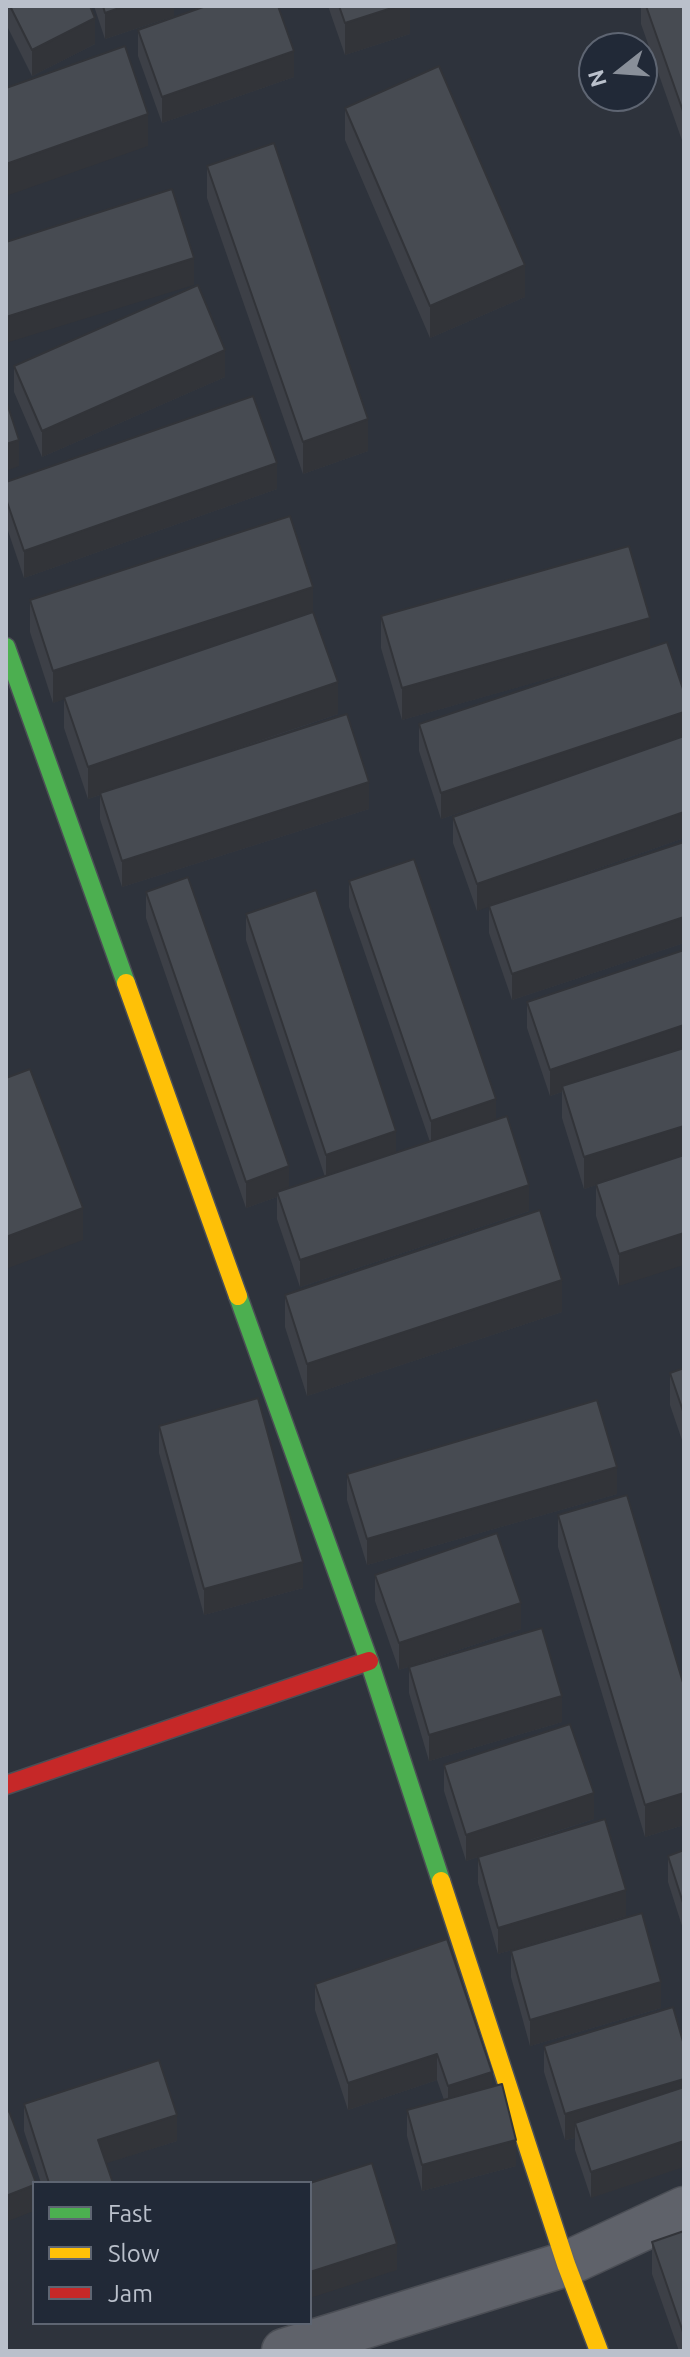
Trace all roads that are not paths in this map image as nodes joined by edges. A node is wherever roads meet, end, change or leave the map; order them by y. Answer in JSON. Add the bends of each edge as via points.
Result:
{"nodes":[{"id":1,"x":6,"y":647,"type":"edge"},
{"id":2,"x":369,"y":1661,"type":"junction"},
{"id":3,"x":6,"y":1785,"type":"edge"},
{"id":4,"x":684,"y":2209,"type":"edge"},
{"id":5,"x":566,"y":2264,"type":"junction"},
{"id":6,"x":284,"y":2351,"type":"edge"},
{"id":7,"x":599,"y":2351,"type":"edge"}],
"edges":[{"from":1,"to":2,"type":"street"},
{"from":2,"to":3,"type":"street"},
{"from":2,"to":5,"type":"street"},
{"from":4,"to":5,"type":"street"},
{"from":5,"to":6,"type":"street"},
{"from":5,"to":7,"type":"street"}]}
